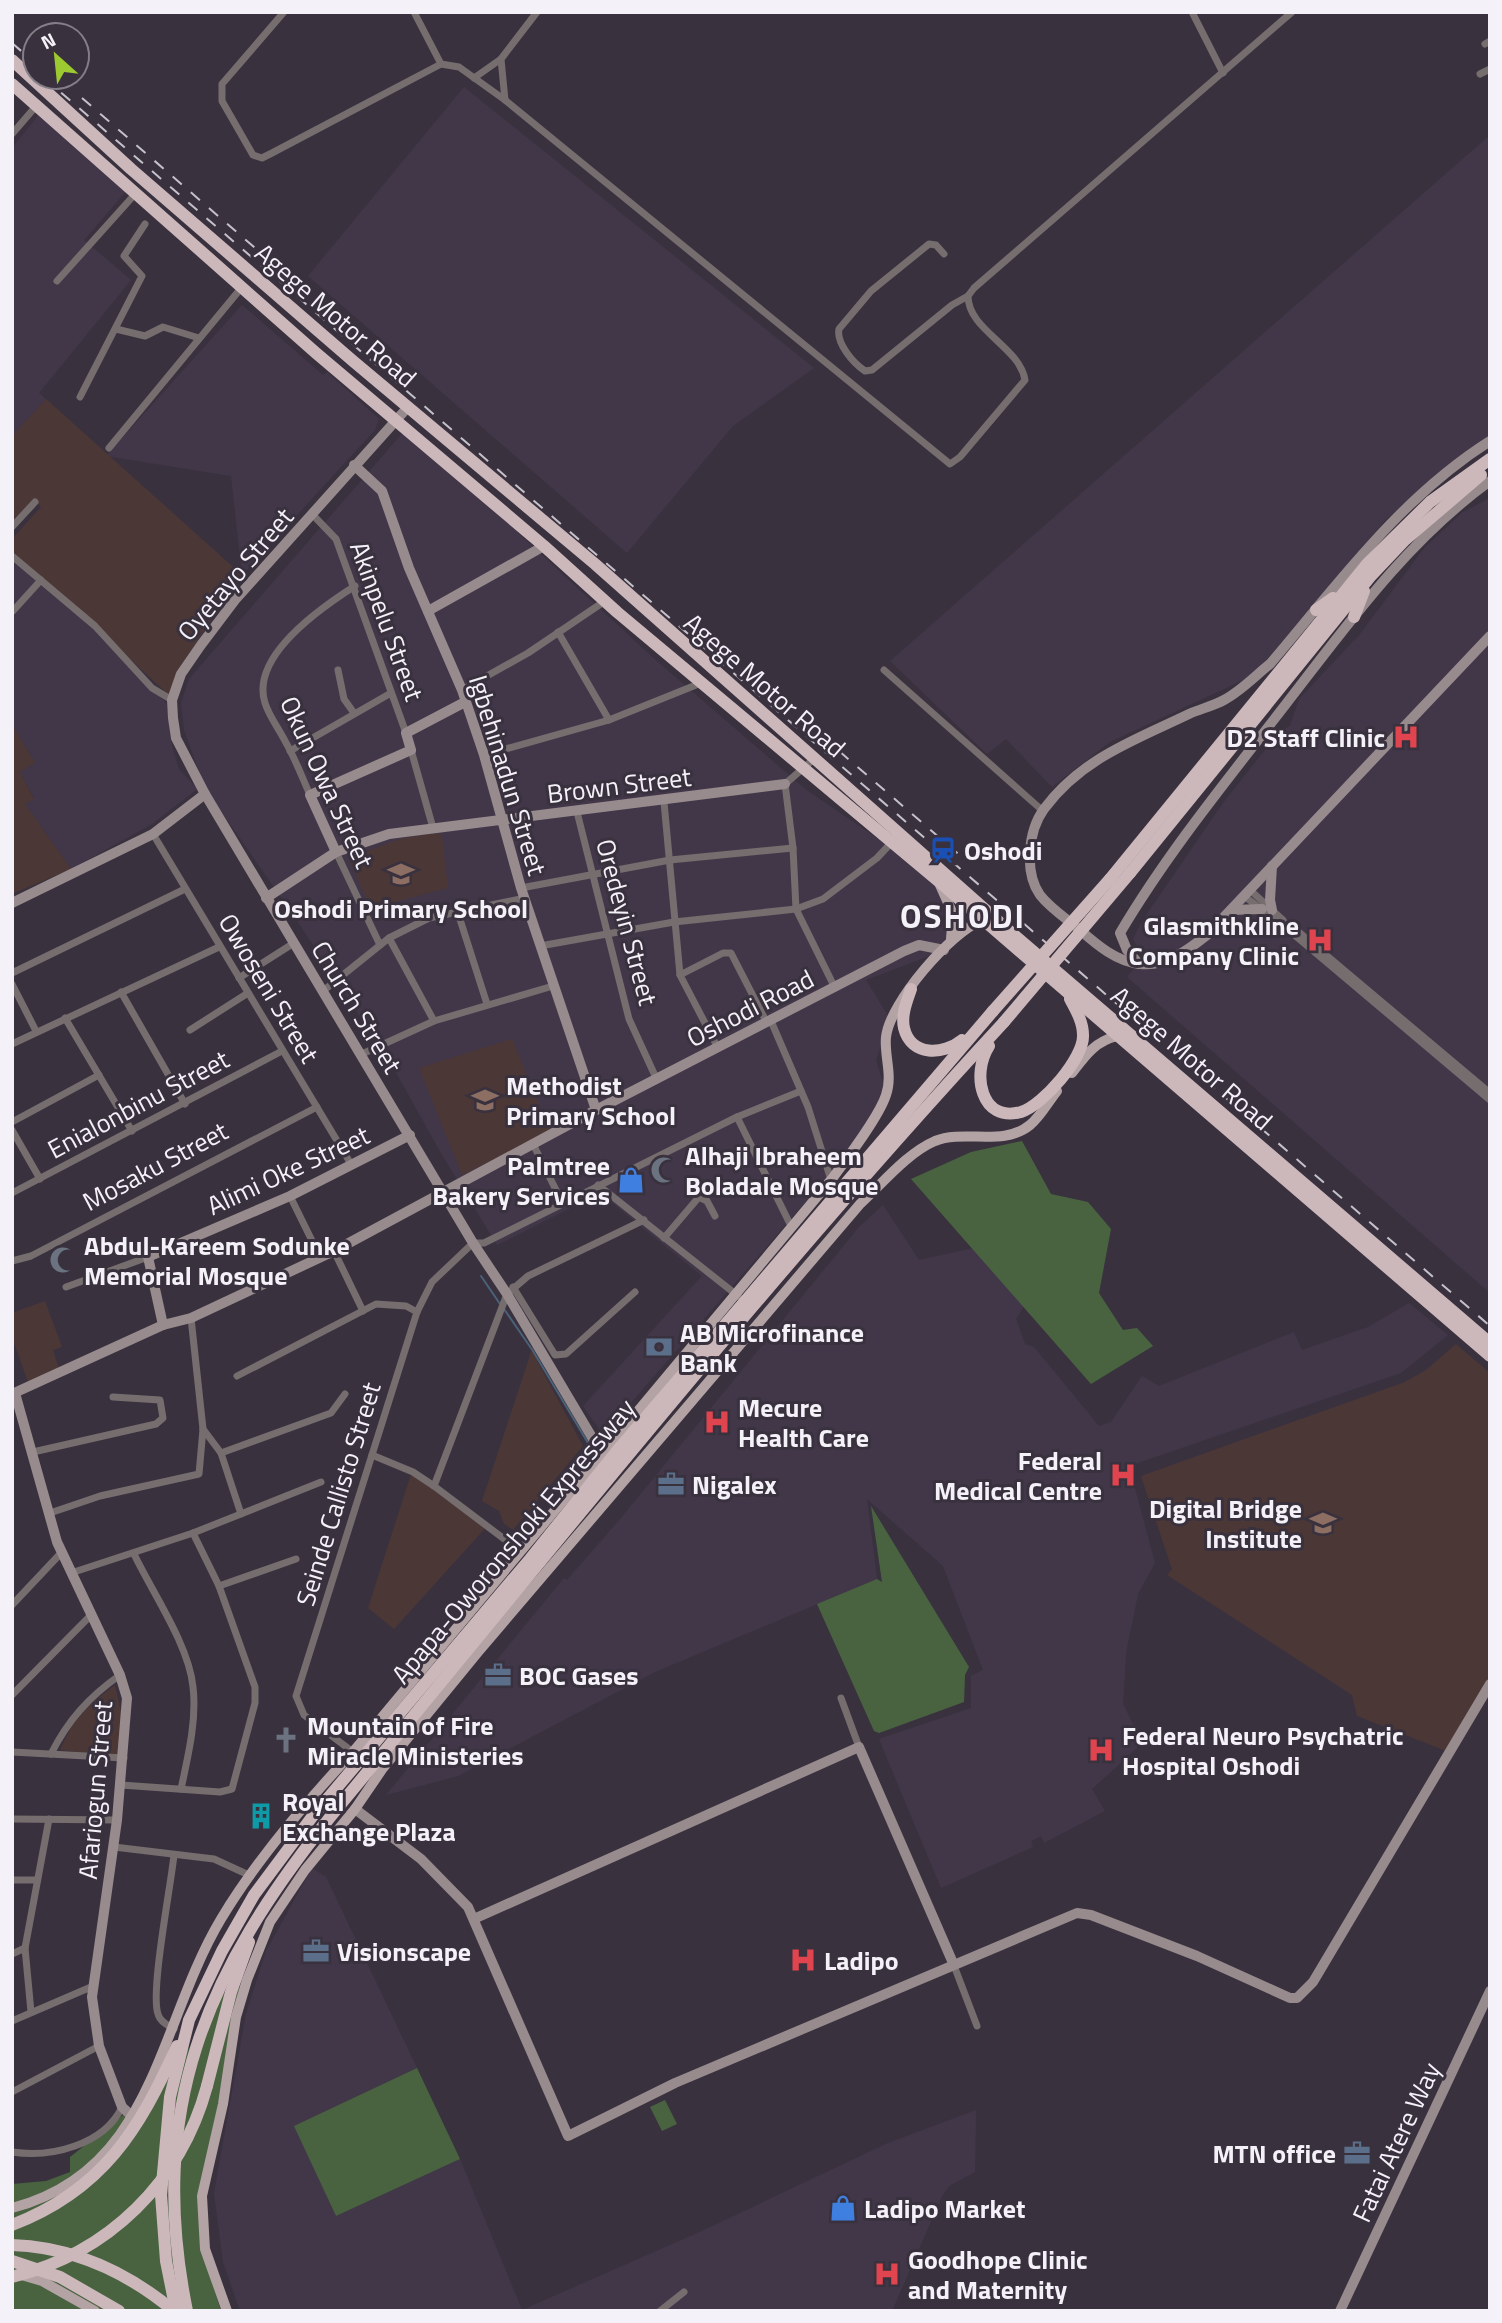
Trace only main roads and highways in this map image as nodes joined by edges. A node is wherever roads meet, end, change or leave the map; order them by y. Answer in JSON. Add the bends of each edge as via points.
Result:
{"nodes":[{"id":1,"x":12,"y":60,"type":"edge"},
{"id":2,"x":12,"y":84,"type":"edge"},
{"id":3,"x":1490,"y":459,"type":"edge"},
{"id":4,"x":1490,"y":469,"type":"edge"},
{"id":5,"x":1369,"y":579,"type":"junction"},
{"id":6,"x":1338,"y":591,"type":"junction"},
{"id":7,"x":1364,"y":601,"type":"junction"},
{"id":8,"x":1316,"y":610,"type":"road end"},
{"id":9,"x":1339,"y":617,"type":"junction"},
{"id":10,"x":1354,"y":617,"type":"road end"},
{"id":11,"x":937,"y":880,"type":"junction"},
{"id":12,"x":982,"y":920,"type":"junction"},
{"id":13,"x":951,"y":939,"type":"junction"},
{"id":14,"x":911,"y":989,"type":"junction"},
{"id":15,"x":1068,"y":995,"type":"junction"},
{"id":16,"x":993,"y":1011,"type":"junction"},
{"id":17,"x":1004,"y":1022,"type":"junction"},
{"id":18,"x":1117,"y":1036,"type":"junction"},
{"id":19,"x":1213,"y":1112,"type":"junction"},
{"id":20,"x":740,"y":1298,"type":"junction"},
{"id":21,"x":1490,"y":1343,"type":"edge"},
{"id":22,"x":1490,"y":1356,"type":"edge"},
{"id":23,"x":474,"y":1650,"type":"junction"},
{"id":24,"x":290,"y":1867,"type":"junction"},
{"id":25,"x":189,"y":2020,"type":"junction"},
{"id":26,"x":12,"y":2208,"type":"edge"},
{"id":27,"x":12,"y":2225,"type":"edge"},
{"id":28,"x":12,"y":2245,"type":"edge"},
{"id":29,"x":12,"y":2261,"type":"edge"},
{"id":30,"x":12,"y":2274,"type":"edge"},
{"id":31,"x":95,"y":2311,"type":"edge"},
{"id":32,"x":119,"y":2311,"type":"edge"},
{"id":33,"x":175,"y":2311,"type":"edge"},
{"id":34,"x":187,"y":2311,"type":"edge"},
{"id":35,"x":227,"y":2311,"type":"edge"}],
"edges":[{"from":1,"to":19,"type":"highway","name":"Agege Motor Road","via":[[131,169],[595,564]]},
{"from":2,"to":11,"type":"highway","name":"Agege Motor Road","via":[[605,600]]},
{"from":3,"to":6,"type":"highway","name":"Apapa-Oworonshoki Expressway","via":[[1399,529]]},
{"from":4,"to":5,"type":"highway","name":"Apapa-Oworonshoki Expressway","via":[[1414,532]]},
{"from":5,"to":7,"type":"highway"},
{"from":5,"to":9,"type":"highway","name":"Apapa-Oworonshoki Expressway"},
{"from":6,"to":8,"type":"highway"},
{"from":6,"to":16,"type":"highway","name":"Apapa-Oworonshoki Expressway","bridge":true,"via":[[1315,626],[1110,879]]},
{"from":7,"to":9,"type":"highway"},
{"from":7,"to":10,"type":"highway"},
{"from":9,"to":17,"type":"highway","name":"Apapa-Oworonshoki Expressway","bridge":true},
{"from":11,"to":12,"type":"highway","name":"Agege Motor Road"},
{"from":11,"to":13,"type":"main road","via":[[953,914]]},
{"from":12,"to":13,"type":"main road","name":"Apapa-Oworonshoki Expressway"},
{"from":12,"to":15,"type":"highway","name":"Agege Motor Road"},
{"from":13,"to":14,"type":"main road","name":"Apapa-Oworonshoki Expressway"},
{"from":14,"to":16,"type":"highway","via":[[904,1027],[912,1043],[936,1052],[959,1043]]},
{"from":14,"to":20,"type":"main road","name":"Apapa-Oworonshoki Expressway","via":[[886,1037],[889,1069],[885,1098],[831,1180]]},
{"from":15,"to":17,"type":"highway","via":[[1081,1023],[1080,1051],[1041,1100],[1020,1112],[1000,1110],[986,1099],[978,1074],[982,1057]]},
{"from":15,"to":18,"type":"highway","name":"Agege Motor Road"},
{"from":16,"to":20,"type":"highway","name":"Apapa-Oworonshoki Expressway"},
{"from":17,"to":23,"type":"highway","name":"Apapa-Oworonshoki Expressway","via":[[906,1128]]},
{"from":18,"to":19,"type":"highway","name":"Agege Motor Road"},
{"from":18,"to":23,"type":"main road","name":"Apapa-Oworonshoki Expressway","via":[[1088,1051],[1028,1127],[1001,1136],[960,1134],[931,1143],[860,1204]]},
{"from":19,"to":21,"type":"highway","name":"Agege Motor Road"},
{"from":19,"to":22,"type":"highway","name":"Agege Motor Road"},
{"from":20,"to":25,"type":"highway","name":"Apapa-Oworonshoki Expressway","via":[[312,1817],[254,1895]]},
{"from":20,"to":26,"type":"main road","name":"Apapa-Oworonshoki Expressway","via":[[323,1784],[251,1876],[199,1962],[145,2097],[98,2161],[80,2177],[34,2202]]},
{"from":23,"to":24,"type":"highway","name":"Apapa-Oworonshoki Expressway"},
{"from":23,"to":35,"type":"main road","name":"Apapa-Oworonshoki Expressway","via":[[305,1870],[270,1922],[247,1980],[202,2196],[205,2249]]},
{"from":24,"to":30,"type":"highway","bridge":true,"via":[[244,1954],[186,2143],[145,2202],[114,2229],[39,2270]]},
{"from":24,"to":34,"type":"highway","name":"Apapa-Oworonshoki Expressway","via":[[229,1964],[196,2039],[186,2078],[173,2185],[174,2230]]},
{"from":25,"to":27,"type":"highway","via":[[136,2129],[110,2161],[51,2207]]},
{"from":25,"to":33,"type":"highway","name":"Apapa-Oworonshoki Expressway","via":[[166,2121],[161,2195]]},
{"from":28,"to":33,"type":"highway","via":[[57,2250],[96,2262],[124,2274]]},
{"from":29,"to":32,"type":"highway","via":[[60,2277]]},
{"from":30,"to":31,"type":"main road","via":[[42,2281]]}]}
